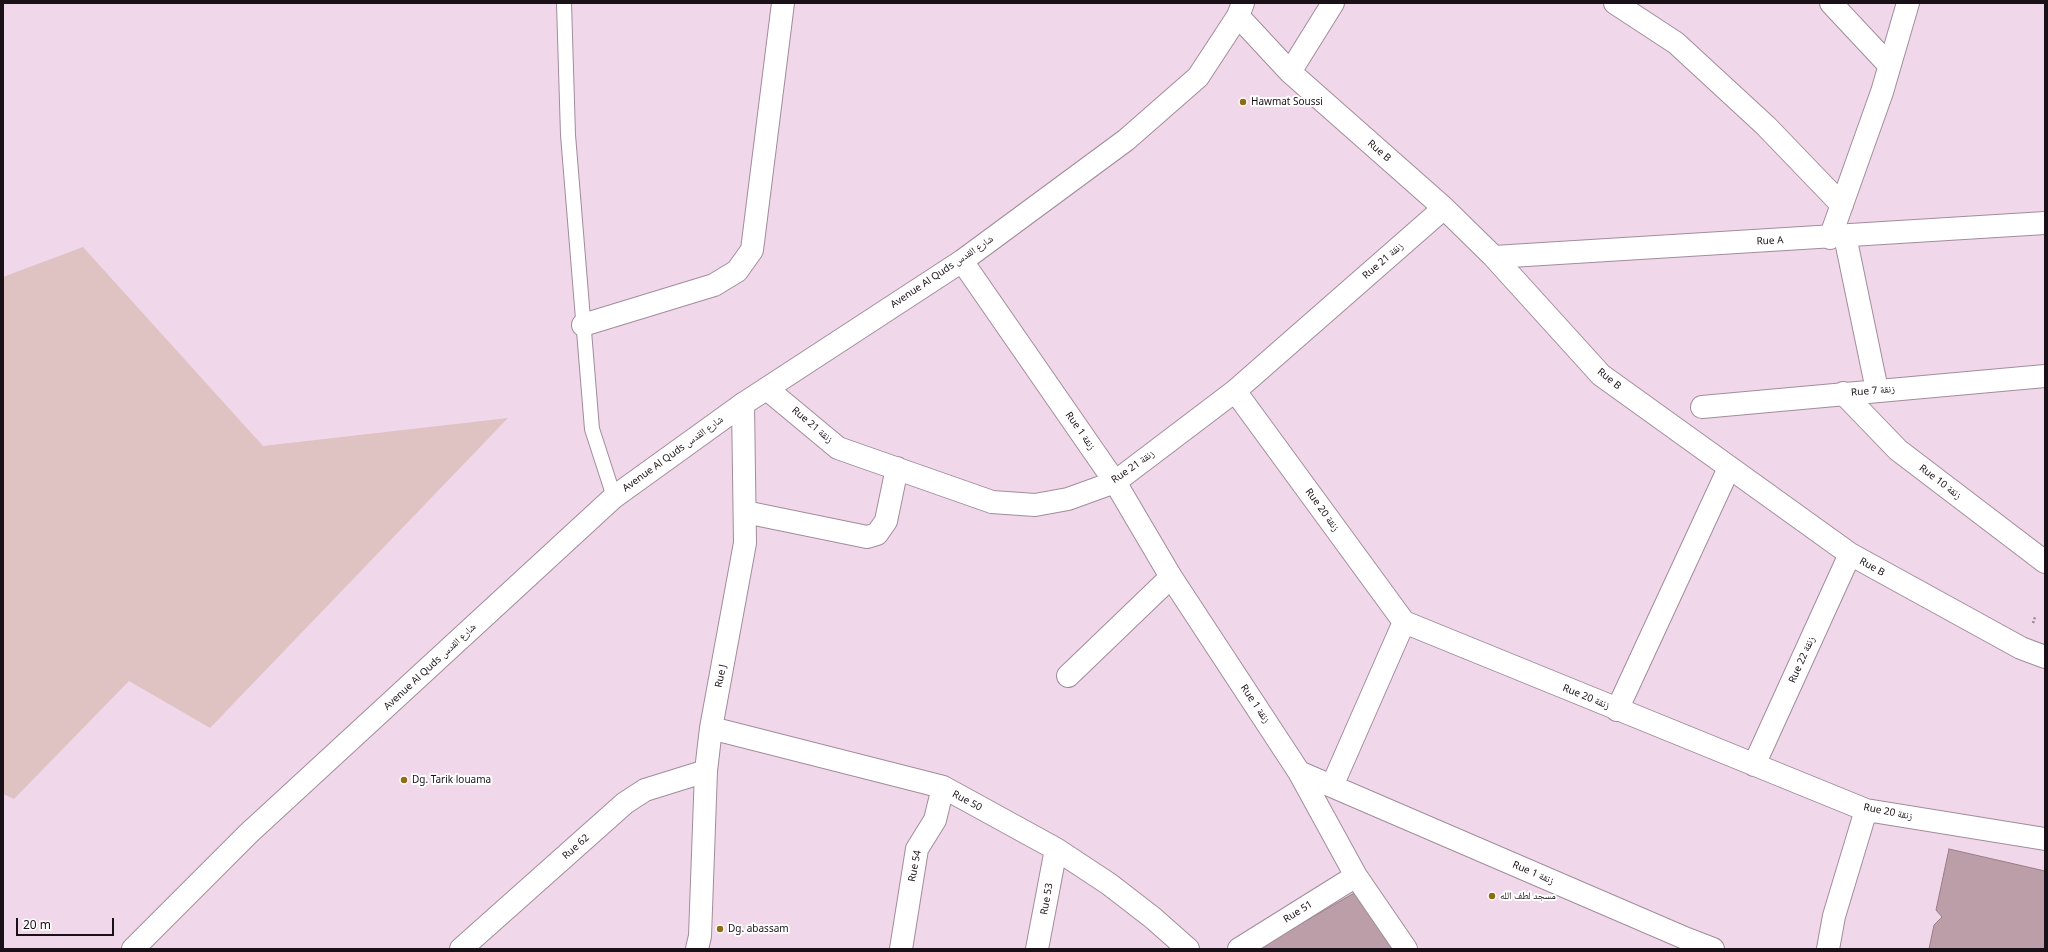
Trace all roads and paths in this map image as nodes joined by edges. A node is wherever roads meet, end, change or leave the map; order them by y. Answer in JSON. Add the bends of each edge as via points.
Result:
{"nodes":[{"id":1,"x":564,"y":3,"type":"edge"},
{"id":2,"x":783,"y":3,"type":"edge"},
{"id":3,"x":1333,"y":3,"type":"edge"},
{"id":4,"x":1615,"y":3,"type":"edge"},
{"id":5,"x":1831,"y":3,"type":"edge"},
{"id":6,"x":1908,"y":3,"type":"edge"},
{"id":7,"x":1240,"y":10,"type":"edge"},
{"id":8,"x":1889,"y":65,"type":"junction"},
{"id":9,"x":1290,"y":72,"type":"junction"},
{"id":10,"x":1842,"y":205,"type":"junction"},
{"id":11,"x":1444,"y":208,"type":"junction"},
{"id":12,"x":2045,"y":223,"type":"edge"},
{"id":13,"x":1837,"y":237,"type":"junction"},
{"id":14,"x":1494,"y":257,"type":"junction"},
{"id":15,"x":962,"y":261,"type":"junction"},
{"id":16,"x":583,"y":325,"type":"junction"},
{"id":17,"x":2045,"y":376,"type":"edge"},
{"id":18,"x":767,"y":388,"type":"junction"},
{"id":19,"x":1877,"y":390,"type":"junction"},
{"id":20,"x":1235,"y":391,"type":"junction"},
{"id":21,"x":1843,"y":393,"type":"junction"},
{"id":22,"x":743,"y":404,"type":"junction"},
{"id":23,"x":1702,"y":408,"type":"dead end"},
{"id":24,"x":897,"y":468,"type":"junction"},
{"id":25,"x":1729,"y":468,"type":"junction"},
{"id":26,"x":1115,"y":482,"type":"junction"},
{"id":27,"x":614,"y":497,"type":"junction"},
{"id":28,"x":744,"y":512,"type":"junction"},
{"id":29,"x":1850,"y":554,"type":"junction"},
{"id":30,"x":2045,"y":562,"type":"edge"},
{"id":31,"x":1171,"y":577,"type":"junction"},
{"id":32,"x":1404,"y":622,"type":"junction"},
{"id":33,"x":2045,"y":657,"type":"edge"},
{"id":34,"x":1068,"y":676,"type":"dead end"},
{"id":35,"x":1617,"y":710,"type":"junction"},
{"id":36,"x":711,"y":728,"type":"junction"},
{"id":37,"x":1754,"y":765,"type":"junction"},
{"id":38,"x":706,"y":771,"type":"junction"},
{"id":39,"x":1299,"y":772,"type":"junction"},
{"id":40,"x":1332,"y":786,"type":"junction"},
{"id":41,"x":943,"y":787,"type":"junction"},
{"id":42,"x":1866,"y":810,"type":"junction"},
{"id":43,"x":2045,"y":839,"type":"edge"},
{"id":44,"x":1056,"y":849,"type":"junction"},
{"id":45,"x":1356,"y":876,"type":"junction"},
{"id":46,"x":1681,"y":944,"type":"edge"},
{"id":47,"x":704,"y":945,"type":"edge"},
{"id":48,"x":133,"y":949,"type":"edge"},
{"id":49,"x":461,"y":949,"type":"edge"},
{"id":50,"x":901,"y":949,"type":"edge"},
{"id":51,"x":1037,"y":949,"type":"edge"},
{"id":52,"x":1188,"y":949,"type":"edge"},
{"id":53,"x":1239,"y":949,"type":"edge"},
{"id":54,"x":1406,"y":949,"type":"edge"},
{"id":55,"x":1714,"y":949,"type":"edge"},
{"id":56,"x":1828,"y":949,"type":"edge"}],
"edges":[{"from":1,"to":16,"type":"lane","via":[[568,135]]},
{"from":2,"to":16,"type":"street","via":[[752,250],[737,271],[714,285]]},
{"from":3,"to":9,"type":"street"},
{"from":4,"to":10,"type":"street","via":[[1676,43],[1766,126]]},
{"from":5,"to":8,"type":"street"},
{"from":6,"to":8,"type":"street"},
{"from":7,"to":9,"type":"street","name":"Rue B"},
{"from":7,"to":15,"type":"street","name":"Avenue Al Quds شارع القدس","via":[[1198,77],[1126,140]]},
{"from":8,"to":10,"type":"street"},
{"from":9,"to":11,"type":"street","name":"Rue B"},
{"from":10,"to":13,"type":"street"},
{"from":11,"to":14,"type":"street","name":"Rue B"},
{"from":11,"to":20,"type":"street","name":"Rue 21 زنقة"},
{"from":12,"to":13,"type":"street","name":"Rue A"},
{"from":13,"to":14,"type":"street","name":"Rue A"},
{"from":13,"to":19,"type":"street"},
{"from":14,"to":25,"type":"street","name":"Rue B","via":[[1601,375]]},
{"from":15,"to":18,"type":"street","name":"Avenue Al Quds شارع القدس"},
{"from":15,"to":26,"type":"street","name":"Rue 1 زنقة"},
{"from":16,"to":27,"type":"lane","via":[[592,429]]},
{"from":17,"to":19,"type":"street","name":"Rue 7 زنقة"},
{"from":18,"to":22,"type":"street","name":"Avenue Al Quds شارع القدس"},
{"from":18,"to":24,"type":"street","name":"Rue 21 زنقة","via":[[838,448]]},
{"from":19,"to":21,"type":"street","name":"Rue 7 زنقة"},
{"from":20,"to":26,"type":"street","name":"Rue 21 زنقة"},
{"from":20,"to":32,"type":"street","name":"Rue 20 زنقة"},
{"from":21,"to":23,"type":"street","name":"Rue 7 زنقة"},
{"from":21,"to":30,"type":"street","name":"Rue 10 زنقة","via":[[1898,450]]},
{"from":22,"to":27,"type":"street","name":"Avenue Al Quds شارع القدس"},
{"from":22,"to":28,"type":"street","name":"Rue J"},
{"from":24,"to":26,"type":"street","name":"Rue 21 زنقة","via":[[992,502],[1035,505],[1068,499]]},
{"from":24,"to":28,"type":"street","via":[[886,522],[877,534],[867,537]]},
{"from":25,"to":29,"type":"street","name":"Rue B"},
{"from":25,"to":35,"type":"street"},
{"from":26,"to":31,"type":"street","name":"Rue 1 زنقة"},
{"from":27,"to":48,"type":"street","name":"Avenue Al Quds شارع القدس","via":[[249,833]]},
{"from":28,"to":36,"type":"street","name":"Rue J","via":[[745,543]]},
{"from":29,"to":33,"type":"street","name":"Rue B","via":[[2021,648]]},
{"from":29,"to":37,"type":"street","name":"Rue 22 زنقة"},
{"from":31,"to":34,"type":"street"},
{"from":31,"to":39,"type":"street","name":"Rue 1 زنقة"},
{"from":32,"to":35,"type":"street","name":"Rue 20 زنقة"},
{"from":32,"to":40,"type":"street"},
{"from":35,"to":37,"type":"street","name":"Rue 20 زنقة"},
{"from":36,"to":38,"type":"street","name":"Rue J"},
{"from":36,"to":41,"type":"street","name":"Rue 50"},
{"from":37,"to":42,"type":"street","name":"Rue 20 زنقة"},
{"from":38,"to":47,"type":"street","name":"Rue J"},
{"from":38,"to":49,"type":"street","name":"Rue 62","via":[[645,790],[620,807]]},
{"from":39,"to":40,"type":"street","name":"Rue 1 زنقة"},
{"from":39,"to":45,"type":"street"},
{"from":40,"to":46,"type":"street","name":"Rue 1 زنقة"},
{"from":41,"to":44,"type":"street","name":"Rue 50"},
{"from":41,"to":50,"type":"street","name":"Rue 54","via":[[935,820],[917,849]]},
{"from":42,"to":43,"type":"street","name":"Rue 20 زنقة"},
{"from":42,"to":56,"type":"street","via":[[1834,916]]},
{"from":44,"to":51,"type":"street","name":"Rue 53"},
{"from":44,"to":52,"type":"street","name":"Rue 50","via":[[1115,889]]},
{"from":45,"to":53,"type":"street","name":"Rue 51"},
{"from":45,"to":54,"type":"street"},
{"from":46,"to":55,"type":"street","name":"Rue 1 زنقة"}]}
